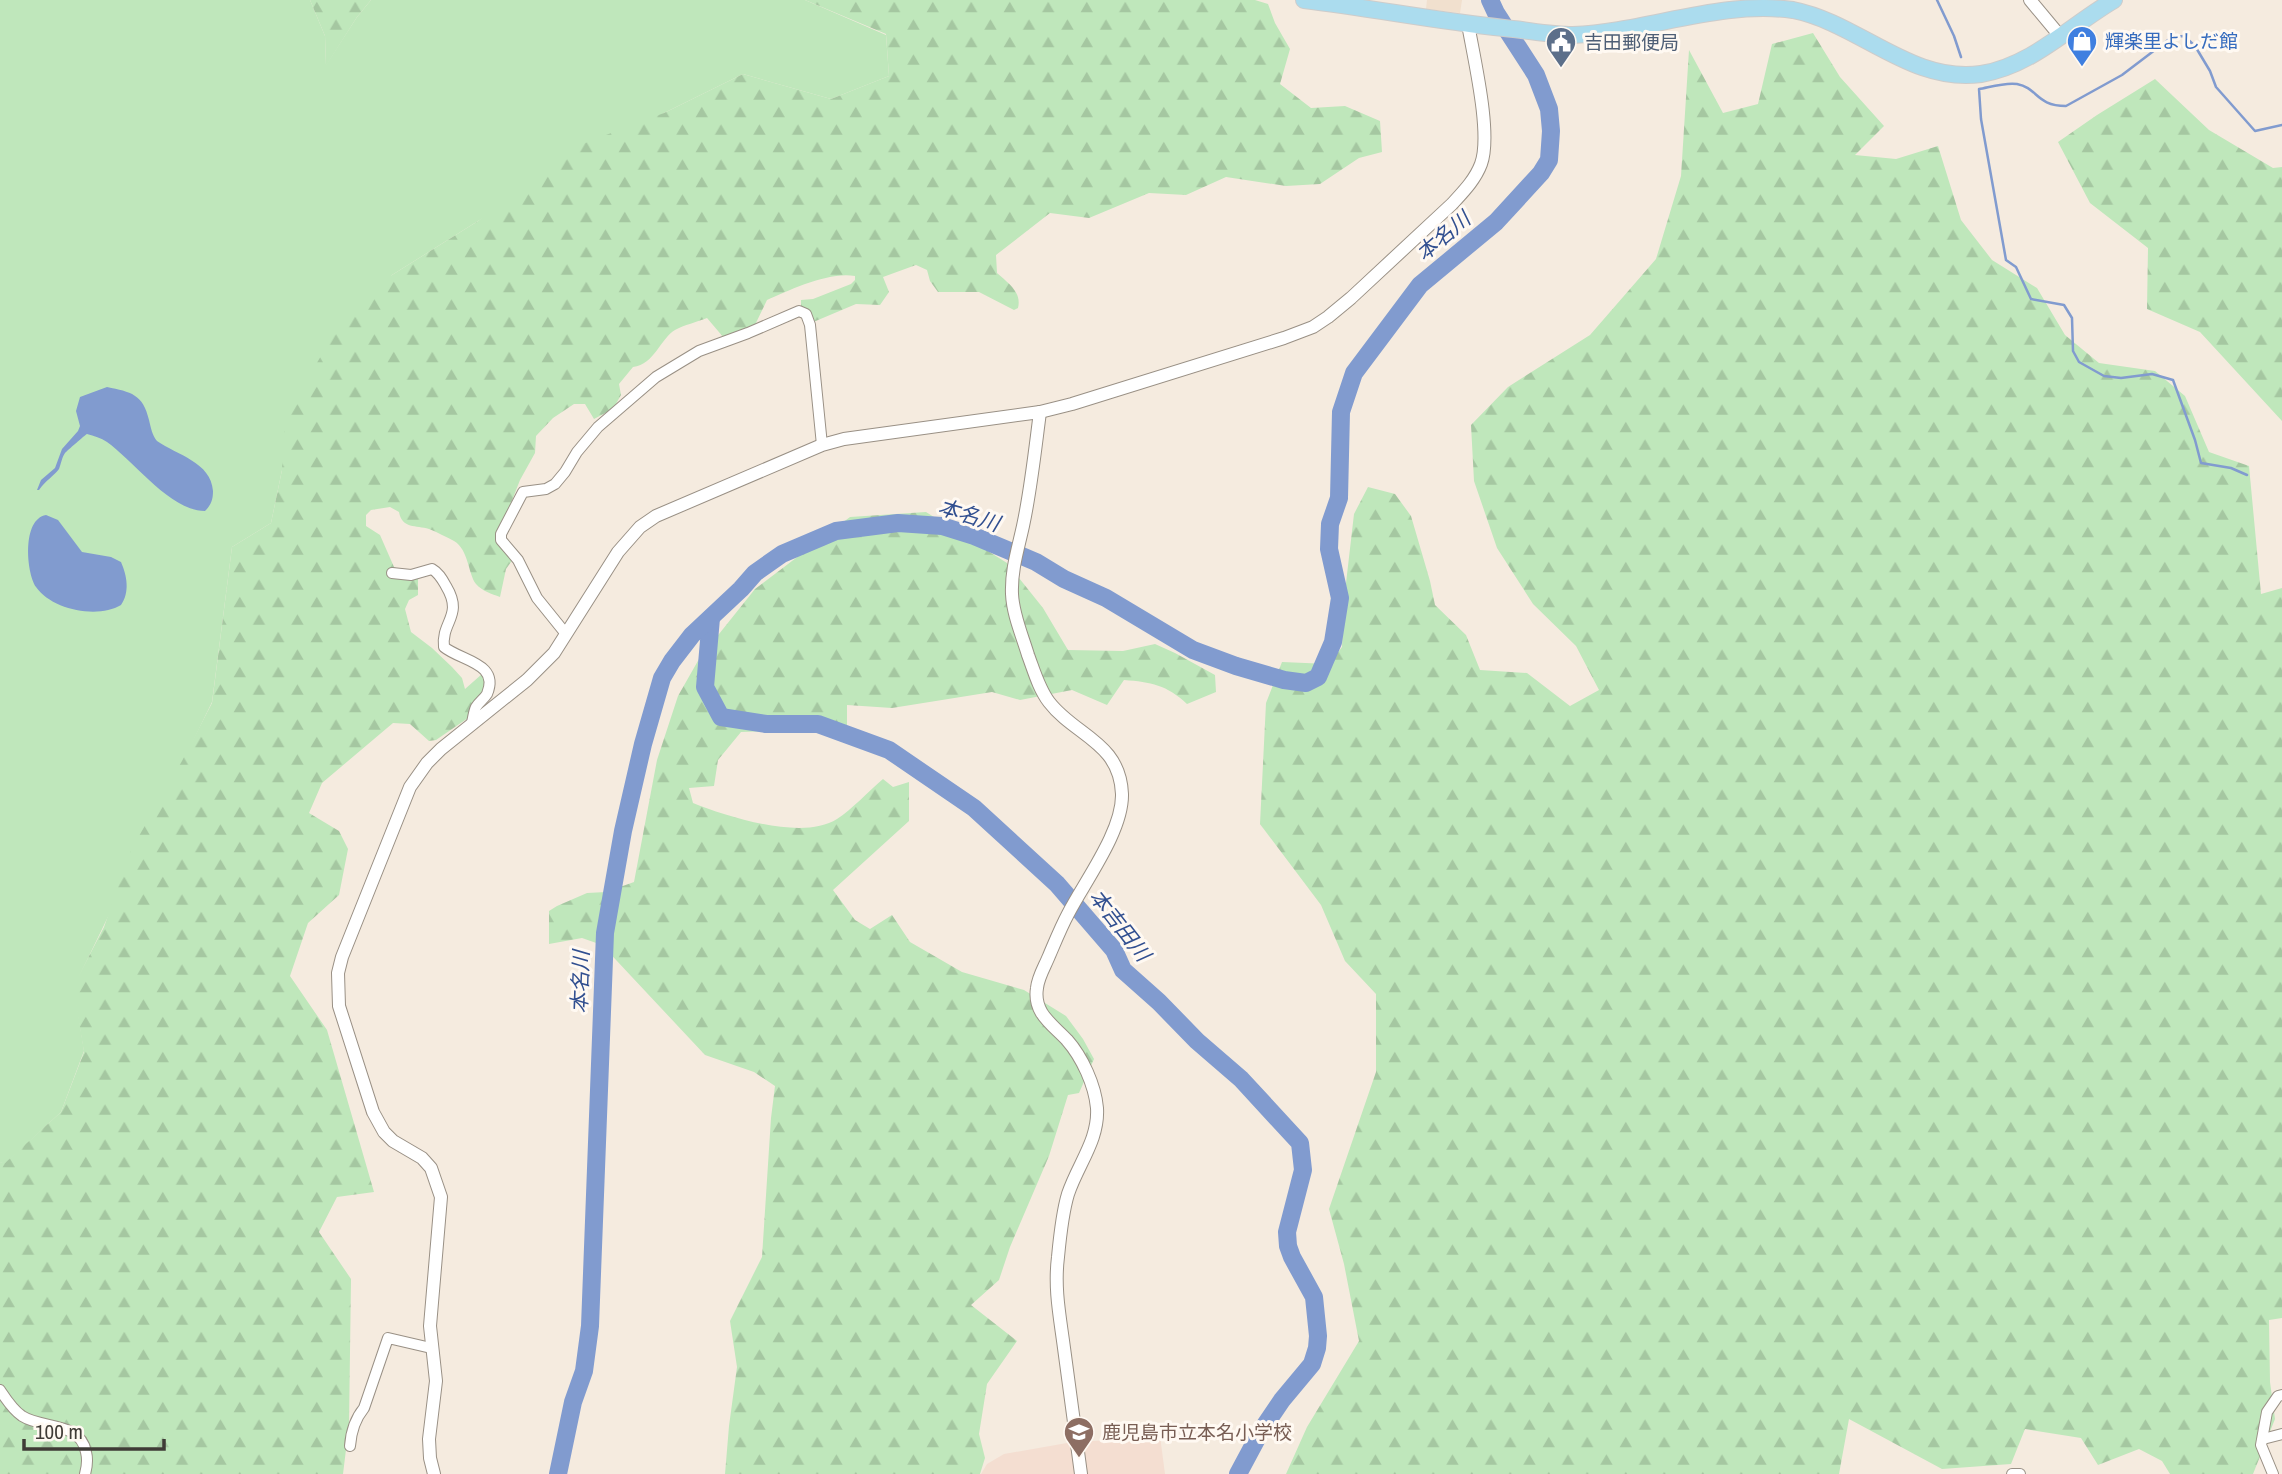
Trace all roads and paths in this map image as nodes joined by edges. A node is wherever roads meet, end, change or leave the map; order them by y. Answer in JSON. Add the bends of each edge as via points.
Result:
{"nodes":[{"id":1,"x":1304,"y":0,"type":"edge"},
{"id":2,"x":2030,"y":0,"type":"edge"},
{"id":3,"x":2114,"y":0,"type":"edge"},
{"id":4,"x":1468,"y":24,"type":"junction"},
{"id":5,"x":2060,"y":36,"type":"junction"},
{"id":6,"x":1040,"y":412,"type":"junction"},
{"id":7,"x":822,"y":445,"type":"junction"},
{"id":8,"x":393,"y":573,"type":"dead end"},
{"id":9,"x":566,"y":634,"type":"junction"},
{"id":10,"x":472,"y":723,"type":"junction"},
{"id":11,"x":431,"y":1348,"type":"junction"},
{"id":12,"x":0,"y":1390,"type":"edge"},
{"id":13,"x":2282,"y":1395,"type":"edge"},
{"id":14,"x":2282,"y":1434,"type":"edge"},
{"id":15,"x":2263,"y":1439,"type":"junction"},
{"id":16,"x":350,"y":1446,"type":"dead end"},
{"id":17,"x":85,"y":1474,"type":"edge"},
{"id":18,"x":434,"y":1474,"type":"edge"},
{"id":19,"x":1081,"y":1474,"type":"edge"},
{"id":20,"x":2012,"y":1474,"type":"edge"},
{"id":21,"x":2020,"y":1474,"type":"edge"},
{"id":22,"x":2273,"y":1474,"type":"edge"}],
"edges":[{"from":1,"to":4,"type":"main road"},
{"from":2,"to":5,"type":"street"},
{"from":3,"to":5,"type":"main road"},
{"from":4,"to":5,"type":"main road","via":[[1556,35],[1611,31],[1723,9],[1778,8],[1833,22],[1939,74],[2002,69]]},
{"from":4,"to":6,"type":"street","via":[[1484,129],[1481,165],[1466,190],[1351,298],[1313,327],[1284,338]]},
{"from":6,"to":7,"type":"street"},
{"from":6,"to":19,"type":"street","via":[[1013,568],[1014,612],[1049,703],[1105,750],[1120,782],[1121,810],[1069,912],[1036,997],[1040,1012],[1081,1060],[1096,1105],[1093,1140],[1064,1211],[1056,1281]]},
{"from":7,"to":9,"type":"street","via":[[671,509],[640,527],[618,552]]},
{"from":7,"to":9,"type":"street","via":[[810,325],[806,314],[799,311],[699,351],[656,377],[598,427],[555,484],[523,492],[501,534],[500,540],[518,560],[537,598]]},
{"from":8,"to":10,"type":"street","via":[[411,575],[432,569],[453,597],[444,647],[480,664],[490,682]]},
{"from":9,"to":10,"type":"street","via":[[527,680]]},
{"from":10,"to":11,"type":"street","via":[[427,763],[410,787],[338,973],[342,1018],[378,1123],[393,1141],[422,1158],[438,1182]]},
{"from":11,"to":16,"type":"street","via":[[388,1338]]},
{"from":11,"to":18,"type":"street","via":[[436,1381],[429,1439]]},
{"from":12,"to":17,"type":"street","via":[[24,1417],[80,1437],[86,1448]]},
{"from":13,"to":15,"type":"street","via":[[2267,1412]]},
{"from":14,"to":15,"type":"street"},
{"from":15,"to":22,"type":"street","via":[[2261,1445]]},
{"from":20,"to":21,"type":"street"}]}
